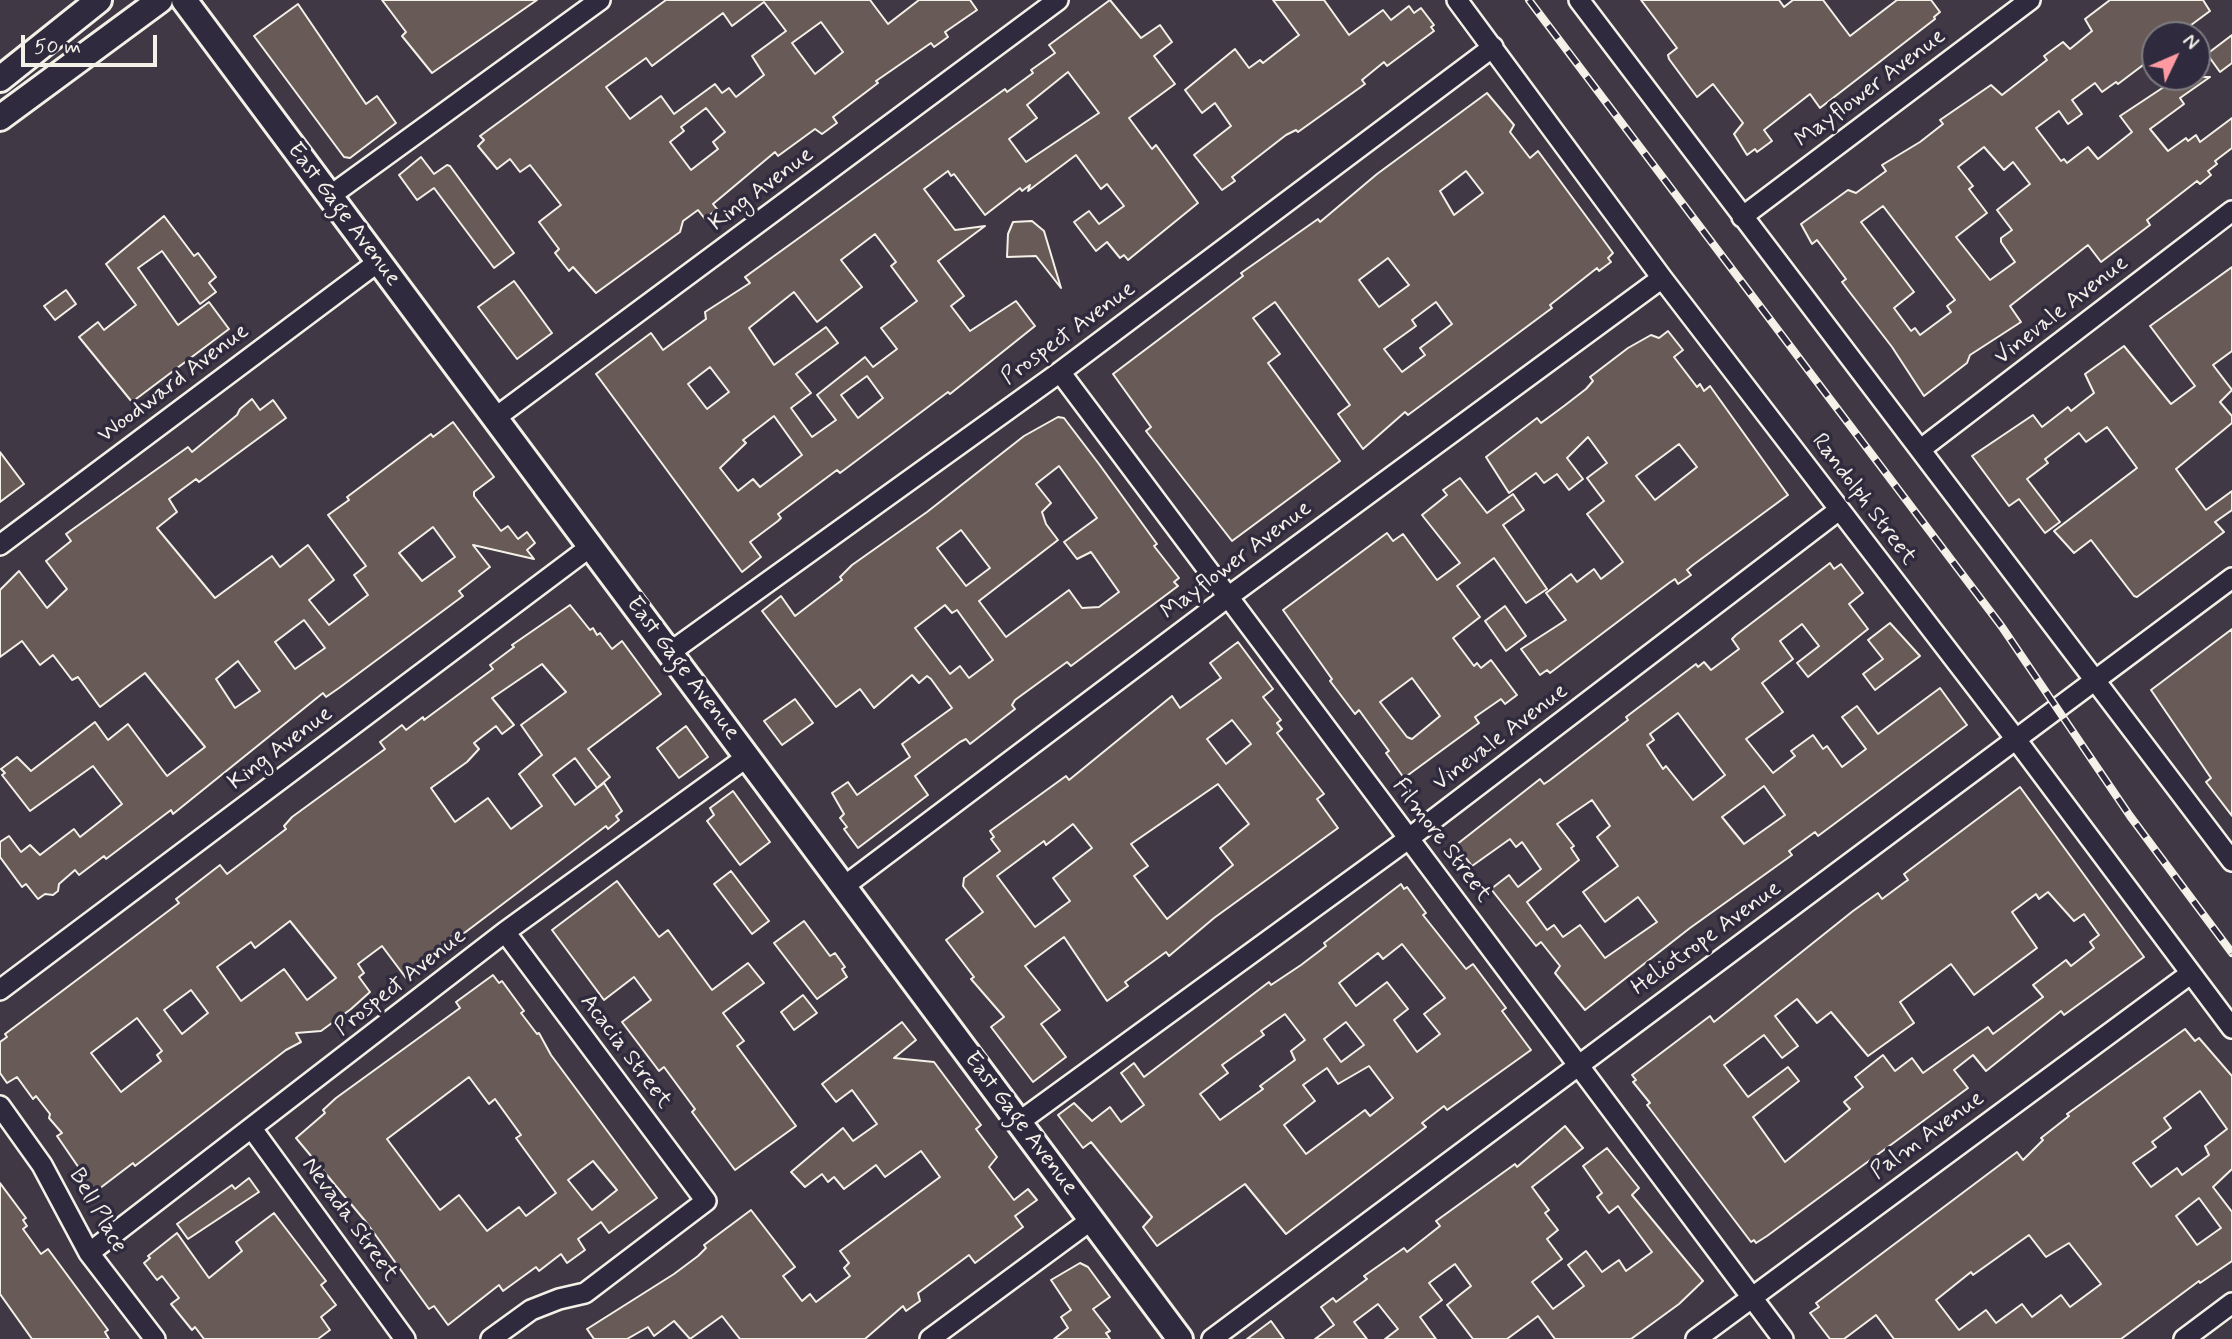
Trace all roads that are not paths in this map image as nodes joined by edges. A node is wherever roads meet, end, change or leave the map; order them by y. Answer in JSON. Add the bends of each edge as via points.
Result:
{"nodes":[{"id":1,"x":99,"y":0,"type":"edge"},
{"id":2,"x":160,"y":0,"type":"edge"},
{"id":3,"x":184,"y":0,"type":"edge"},
{"id":4,"x":600,"y":0,"type":"edge"},
{"id":5,"x":1058,"y":0,"type":"edge"},
{"id":6,"x":1457,"y":0,"type":"edge"},
{"id":7,"x":1579,"y":0,"type":"edge"},
{"id":8,"x":2029,"y":0,"type":"edge"},
{"id":9,"x":1493,"y":47,"type":"junction"},
{"id":10,"x":0,"y":79,"type":"edge"},
{"id":11,"x":0,"y":118,"type":"edge"},
{"id":12,"x":330,"y":197,"type":"junction"},
{"id":13,"x":2232,"y":211,"type":"edge"},
{"id":14,"x":1742,"y":217,"type":"junction"},
{"id":15,"x":378,"y":262,"type":"junction"},
{"id":16,"x":1662,"y":278,"type":"junction"},
{"id":17,"x":1060,"y":372,"type":"junction"},
{"id":18,"x":495,"y":418,"type":"junction"},
{"id":19,"x":1922,"y":449,"type":"junction"},
{"id":20,"x":1839,"y":510,"type":"junction"},
{"id":21,"x":0,"y":545,"type":"edge"},
{"id":22,"x":590,"y":547,"type":"junction"},
{"id":23,"x":2232,"y":578,"type":"edge"},
{"id":24,"x":1228,"y":597,"type":"junction"},
{"id":25,"x":669,"y":653,"type":"junction"},
{"id":26,"x":2096,"y":680,"type":"junction"},
{"id":27,"x":2015,"y":738,"type":"junction"},
{"id":28,"x":747,"y":757,"type":"junction"},
{"id":29,"x":1408,"y":839,"type":"junction"},
{"id":30,"x":2232,"y":861,"type":"edge"},
{"id":31,"x":843,"y":887,"type":"junction"},
{"id":32,"x":505,"y":932,"type":"junction"},
{"id":33,"x":2190,"y":974,"type":"junction"},
{"id":34,"x":0,"y":990,"type":"edge"},
{"id":35,"x":2232,"y":1028,"type":"edge"},
{"id":36,"x":1579,"y":1063,"type":"junction"},
{"id":37,"x":0,"y":1106,"type":"edge"},
{"id":38,"x":1018,"y":1122,"type":"junction"},
{"id":39,"x":253,"y":1130,"type":"junction"},
{"id":40,"x":1091,"y":1220,"type":"junction"},
{"id":41,"x":89,"y":1253,"type":"junction"},
{"id":42,"x":1751,"y":1297,"type":"junction"},
{"id":43,"x":2232,"y":1303,"type":"edge"},
{"id":44,"x":155,"y":1339,"type":"edge"},
{"id":45,"x":405,"y":1339,"type":"edge"},
{"id":46,"x":491,"y":1339,"type":"edge"},
{"id":47,"x":930,"y":1339,"type":"edge"},
{"id":48,"x":1180,"y":1339,"type":"edge"},
{"id":49,"x":1212,"y":1339,"type":"edge"},
{"id":50,"x":1696,"y":1339,"type":"edge"},
{"id":51,"x":1783,"y":1339,"type":"edge"},
{"id":52,"x":2184,"y":1339,"type":"edge"}],
"edges":[{"from":1,"to":10,"type":"main road"},
{"from":2,"to":11,"type":"main road"},
{"from":3,"to":12,"type":"main road","name":"East Gage Avenue"},
{"from":4,"to":12,"type":"street"},
{"from":5,"to":18,"type":"street","name":"King Avenue"},
{"from":6,"to":9,"type":"street","name":"Randolph Street"},
{"from":7,"to":14,"type":"street"},
{"from":8,"to":14,"type":"street","name":"Mayflower Avenue"},
{"from":9,"to":16,"type":"street","name":"Randolph Street"},
{"from":9,"to":17,"type":"street","name":"Prospect Avenue"},
{"from":12,"to":15,"type":"main road","name":"East Gage Avenue"},
{"from":13,"to":19,"type":"street","name":"Vinevale Avenue"},
{"from":14,"to":19,"type":"street"},
{"from":15,"to":18,"type":"main road","name":"East Gage Avenue"},
{"from":15,"to":21,"type":"street","name":"Woodward Avenue"},
{"from":16,"to":20,"type":"street","name":"Randolph Street"},
{"from":16,"to":24,"type":"street","name":"Mayflower Avenue"},
{"from":17,"to":24,"type":"street","name":"Filmore Street"},
{"from":17,"to":25,"type":"street","name":"Prospect Avenue"},
{"from":18,"to":22,"type":"main road","name":"East Gage Avenue"},
{"from":19,"to":26,"type":"street"},
{"from":20,"to":27,"type":"street","name":"Randolph Street"},
{"from":20,"to":29,"type":"street","name":"Vinevale Avenue"},
{"from":22,"to":25,"type":"main road","name":"East Gage Avenue"},
{"from":22,"to":34,"type":"street","name":"King Avenue"},
{"from":23,"to":26,"type":"street","name":"Heliotrope Avenue"},
{"from":24,"to":29,"type":"street","name":"Filmore Street"},
{"from":24,"to":31,"type":"street","name":"Mayflower Avenue"},
{"from":25,"to":28,"type":"main road","name":"East Gage Avenue"},
{"from":26,"to":27,"type":"street","name":"Heliotrope Avenue"},
{"from":26,"to":30,"type":"street"},
{"from":27,"to":33,"type":"street","name":"Randolph Street"},
{"from":27,"to":36,"type":"street","name":"Heliotrope Avenue"},
{"from":28,"to":31,"type":"main road","name":"East Gage Avenue"},
{"from":28,"to":32,"type":"street","name":"Prospect Avenue"},
{"from":29,"to":36,"type":"street","name":"Filmore Street"},
{"from":29,"to":38,"type":"street","name":"Vinevale Avenue"},
{"from":31,"to":38,"type":"main road","name":"East Gage Avenue"},
{"from":32,"to":39,"type":"street","name":"Prospect Avenue"},
{"from":32,"to":46,"type":"street","name":"Acacia Street","via":[[706,1201],[585,1293],[531,1310]]},
{"from":33,"to":35,"type":"street","name":"Randolph Street"},
{"from":33,"to":42,"type":"street","name":"Palm Avenue"},
{"from":36,"to":42,"type":"street","name":"Filmore Street"},
{"from":36,"to":49,"type":"street","name":"Heliotrope Avenue"},
{"from":37,"to":41,"type":"street","name":"Bell Place","via":[[42,1165]]},
{"from":38,"to":40,"type":"main road","name":"East Gage Avenue"},
{"from":39,"to":41,"type":"street","name":"Prospect Avenue"},
{"from":39,"to":45,"type":"street","name":"Nevada Street"},
{"from":40,"to":47,"type":"street"},
{"from":40,"to":48,"type":"main road","name":"East Gage Avenue"},
{"from":41,"to":44,"type":"street","name":"Bell Place"},
{"from":42,"to":50,"type":"street","name":"Palm Avenue"},
{"from":42,"to":51,"type":"street","name":"Filmore Street"},
{"from":43,"to":52,"type":"street"}]}
